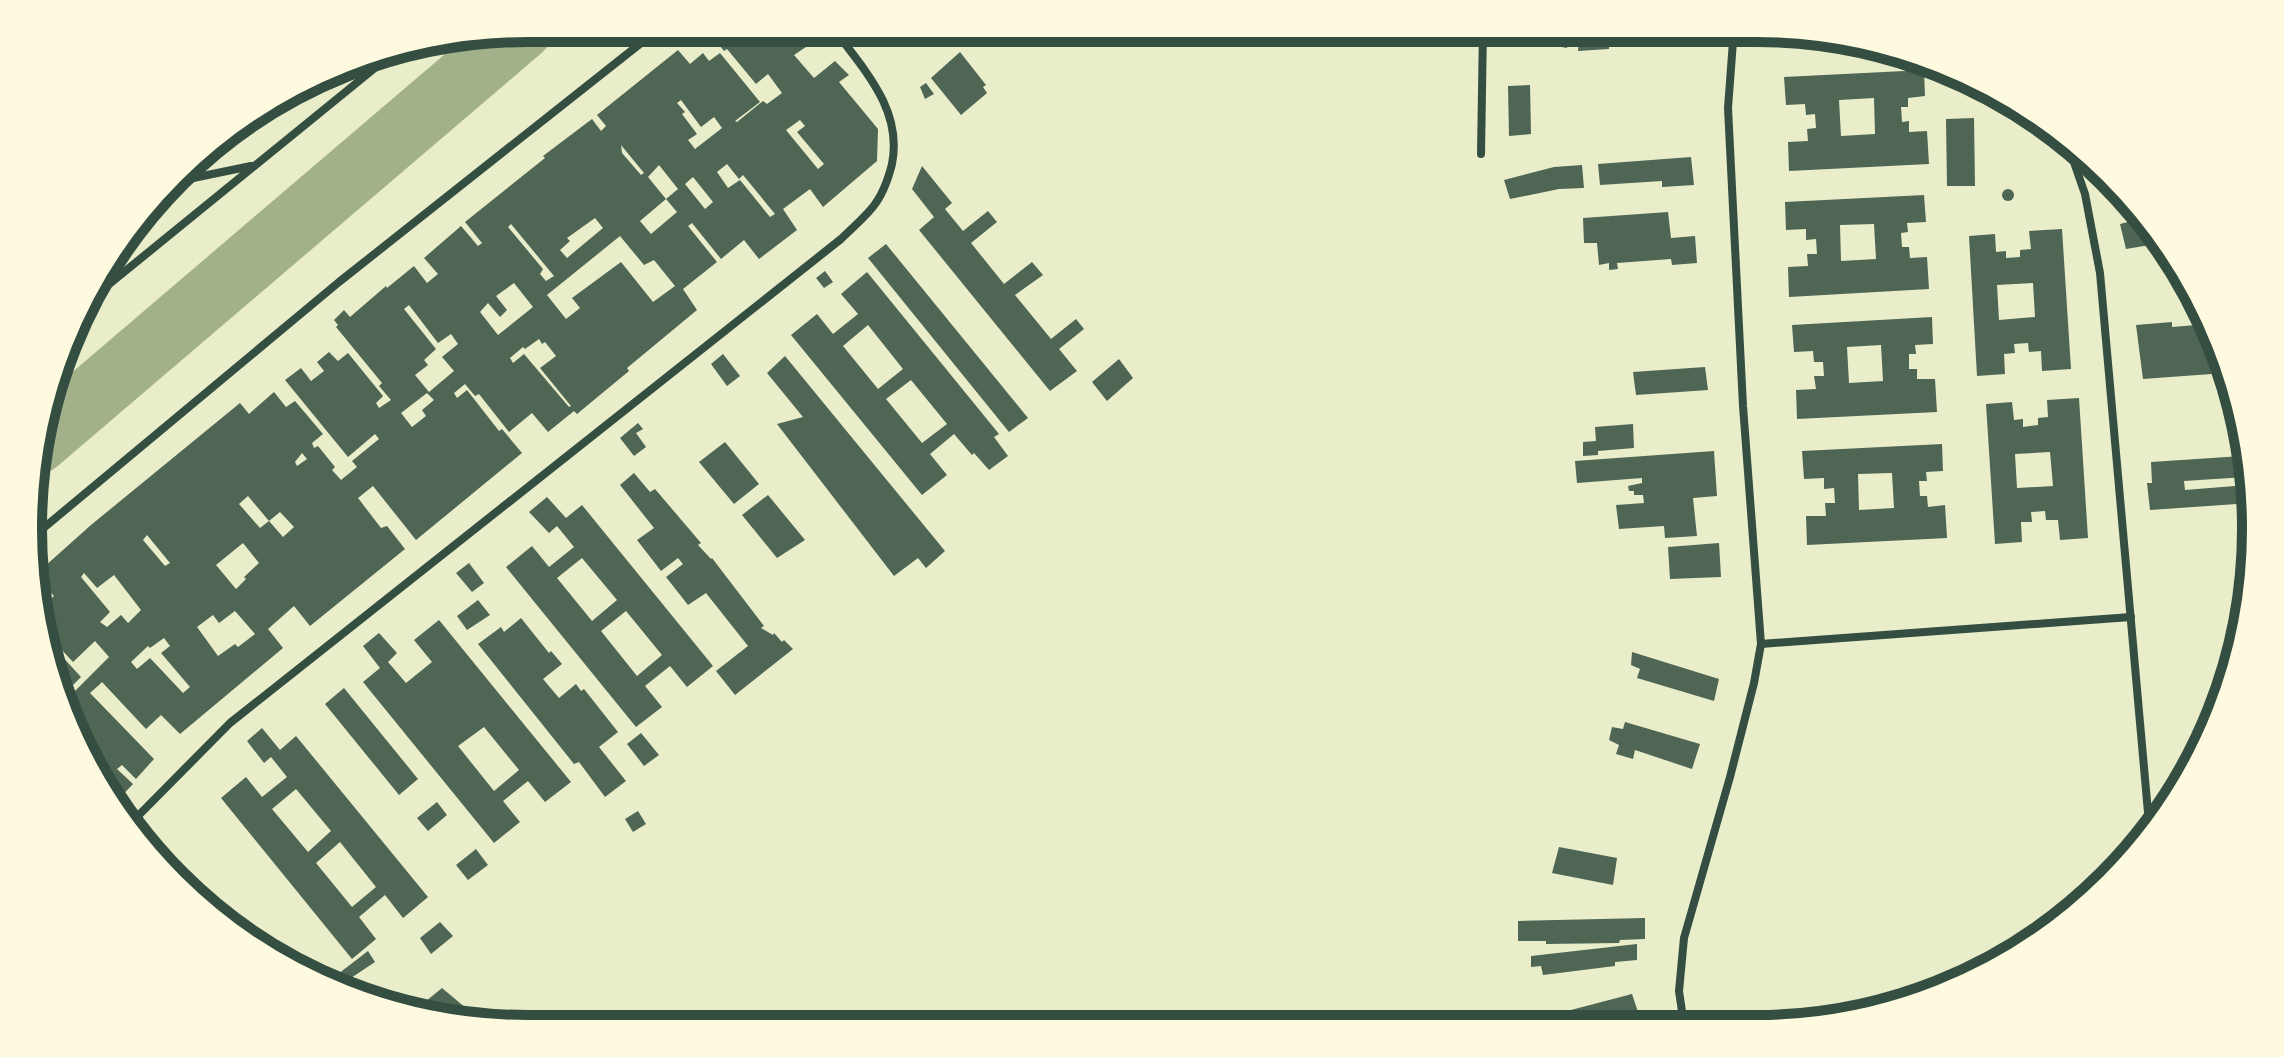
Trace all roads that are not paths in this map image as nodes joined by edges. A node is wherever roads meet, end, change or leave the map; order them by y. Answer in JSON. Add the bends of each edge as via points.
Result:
{"nodes":[{"id":1,"x":642,"y":42,"type":"edge"},
{"id":2,"x":844,"y":42,"type":"edge"},
{"id":3,"x":1483,"y":42,"type":"edge"},
{"id":4,"x":1733,"y":42,"type":"edge"},
{"id":5,"x":376,"y":67,"type":"edge"},
{"id":6,"x":1481,"y":154,"type":"dead end"},
{"id":7,"x":2073,"y":161,"type":"edge"},
{"id":8,"x":252,"y":166,"type":"junction"},
{"id":9,"x":190,"y":179,"type":"edge"},
{"id":10,"x":106,"y":286,"type":"edge"},
{"id":11,"x":42,"y":529,"type":"edge"},
{"id":12,"x":2131,"y":617,"type":"junction"},
{"id":13,"x":1761,"y":644,"type":"junction"},
{"id":14,"x":2148,"y":815,"type":"edge"},
{"id":15,"x":137,"y":817,"type":"edge"},
{"id":16,"x":1683,"y":1015,"type":"edge"}],
"edges":[{"from":1,"to":11,"type":"street","via":[[339,282]]},
{"from":2,"to":15,"type":"street","via":[[878,88],[892,121],[895,150],[888,183],[872,209],[841,239],[230,723]]},
{"from":3,"to":6,"type":"street"},
{"from":4,"to":13,"type":"street","via":[[1728,108]]},
{"from":5,"to":8,"type":"street"},
{"from":7,"to":12,"type":"street","via":[[2100,273]]},
{"from":8,"to":9,"type":"street"},
{"from":8,"to":10,"type":"street"},
{"from":12,"to":13,"type":"street"},
{"from":12,"to":14,"type":"street"},
{"from":13,"to":16,"type":"street","via":[[1684,938]]}]}
